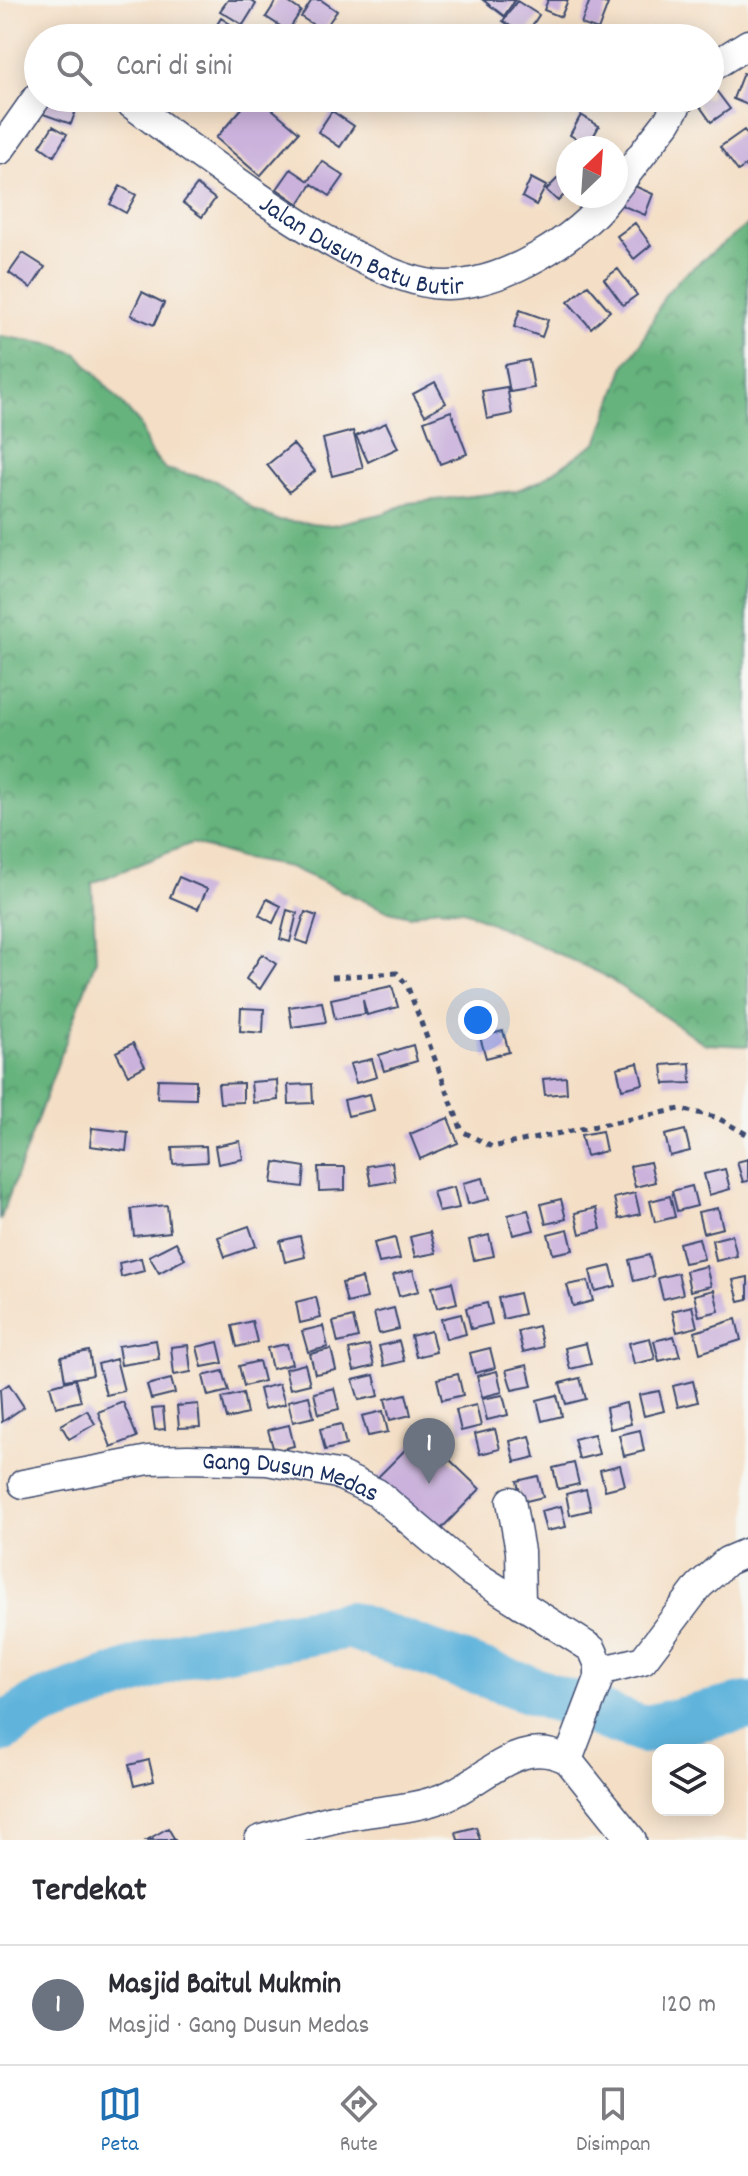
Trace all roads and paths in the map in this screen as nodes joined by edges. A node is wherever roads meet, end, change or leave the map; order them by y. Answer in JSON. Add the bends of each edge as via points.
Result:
{"nodes":[{"id":1,"x":748,"y":44,"type":"edge"},
{"id":2,"x":724,"y":59,"type":"edge"},
{"id":3,"x":27,"y":112,"type":"edge"},
{"id":4,"x":142,"y":112,"type":"edge"},
{"id":5,"x":673,"y":112,"type":"edge"},
{"id":6,"x":0,"y":150,"type":"edge"},
{"id":7,"x":628,"y":172,"type":"edge"},
{"id":8,"x":598,"y":208,"type":"edge"},
{"id":9,"x":332,"y":977,"type":"dead end"},
{"id":10,"x":748,"y":1135,"type":"edge"},
{"id":11,"x":23,"y":1484,"type":"dead end"},
{"id":12,"x":511,"y":1501,"type":"dead end"},
{"id":13,"x":748,"y":1552,"type":"edge"},
{"id":14,"x":521,"y":1604,"type":"junction"},
{"id":15,"x":598,"y":1680,"type":"junction"},
{"id":16,"x":571,"y":1749,"type":"junction"},
{"id":17,"x":259,"y":1840,"type":"edge"},
{"id":18,"x":632,"y":1840,"type":"edge"}],
"edges":[{"from":1,"to":2,"type":"street"},
{"from":3,"to":6,"type":"street"},
{"from":4,"to":8,"type":"street","name":"Jalan Dusun Batu Butir","via":[[341,249],[412,280],[448,285],[526,263],[562,244]]},
{"from":5,"to":7,"type":"street"},
{"from":9,"to":10,"type":"path","via":[[397,973],[407,985],[462,1131],[492,1147],[680,1109],[716,1117]]},
{"from":11,"to":14,"type":"street","name":"Gang Dusun Medas","via":[[149,1460],[267,1461],[337,1474],[377,1493],[469,1571]]},
{"from":12,"to":14,"type":"street","via":[[520,1551]]},
{"from":13,"to":15,"type":"street","via":[[727,1561],[699,1586],[643,1660]]},
{"from":14,"to":15,"type":"street","name":"Gang Dusun Medas","via":[[588,1644],[596,1654]]},
{"from":15,"to":16,"type":"street"},
{"from":16,"to":17,"type":"street","via":[[533,1751],[490,1768],[441,1799]]},
{"from":16,"to":18,"type":"street"}]}
